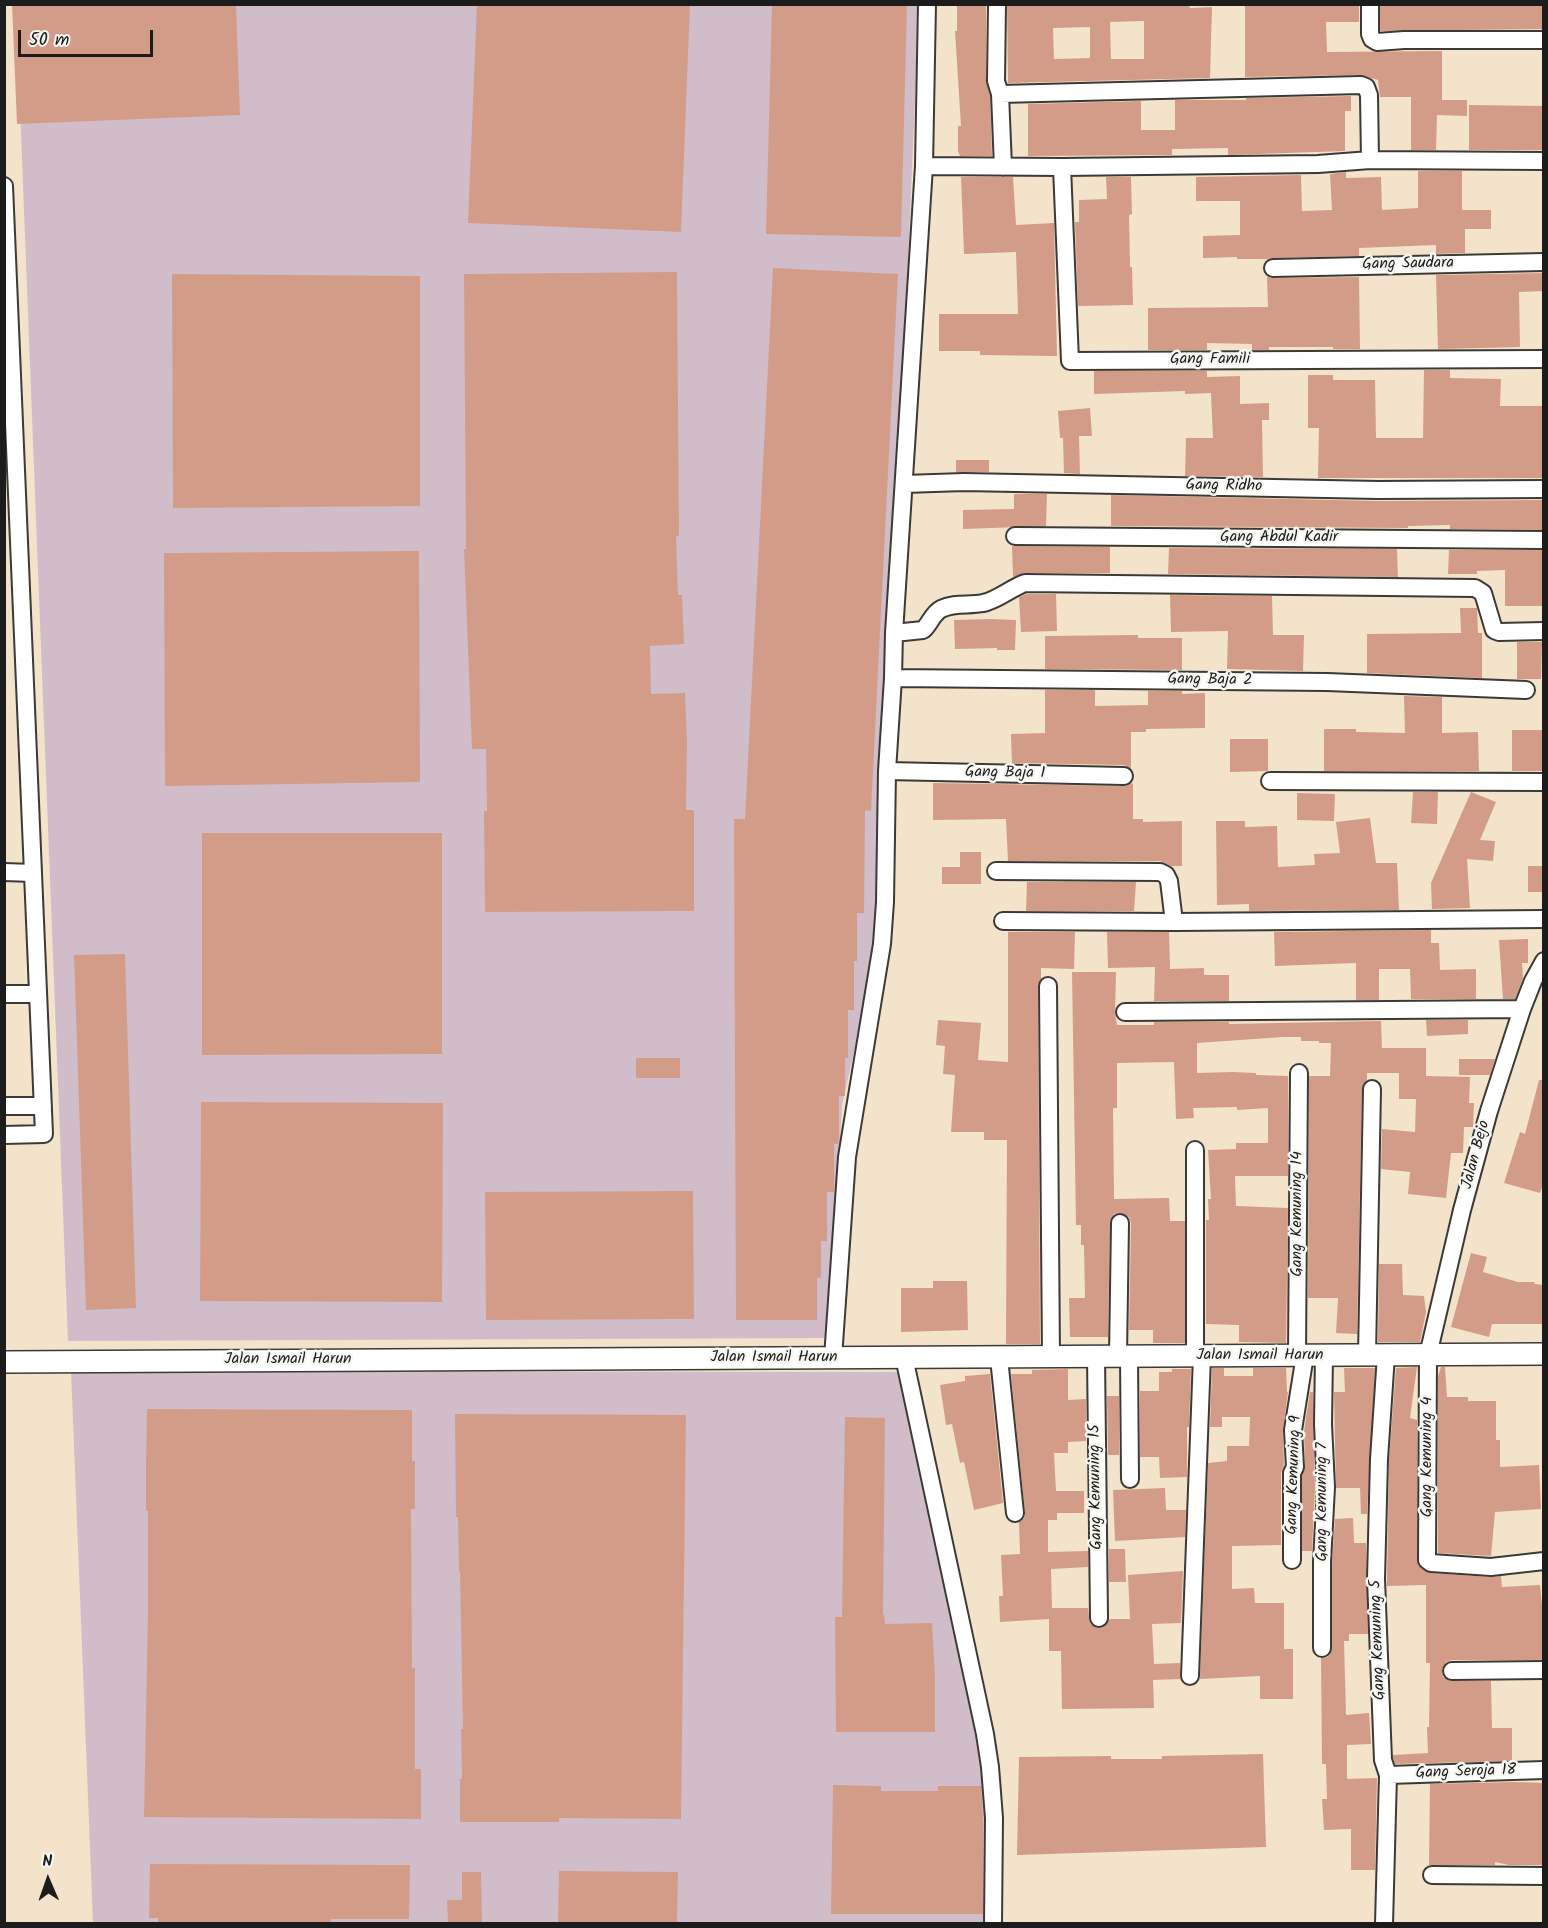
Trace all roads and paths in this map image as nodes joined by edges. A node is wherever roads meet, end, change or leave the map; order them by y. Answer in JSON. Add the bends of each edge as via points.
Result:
{"nodes":[{"id":1,"x":927,"y":4,"type":"edge"},
{"id":2,"x":997,"y":4,"type":"edge"},
{"id":3,"x":1370,"y":4,"type":"edge"},
{"id":4,"x":1544,"y":40,"type":"edge"},
{"id":5,"x":1000,"y":94,"type":"junction"},
{"id":6,"x":1370,"y":160,"type":"junction"},
{"id":7,"x":1544,"y":161,"type":"edge"},
{"id":8,"x":924,"y":166,"type":"junction"},
{"id":9,"x":1003,"y":167,"type":"junction"},
{"id":10,"x":1062,"y":167,"type":"junction"},
{"id":11,"x":4,"y":186,"type":"edge"},
{"id":12,"x":1544,"y":262,"type":"edge"},
{"id":13,"x":1273,"y":268,"type":"dead end"},
{"id":14,"x":8,"y":327,"type":"edge"},
{"id":15,"x":1544,"y":359,"type":"edge"},
{"id":16,"x":11,"y":482,"type":"edge"},
{"id":17,"x":904,"y":484,"type":"junction"},
{"id":18,"x":1544,"y":489,"type":"edge"},
{"id":19,"x":1015,"y":536,"type":"dead end"},
{"id":20,"x":1544,"y":540,"type":"edge"},
{"id":21,"x":909,"y":631,"type":"junction"},
{"id":22,"x":1544,"y":632,"type":"edge"},
{"id":23,"x":893,"y":678,"type":"junction"},
{"id":24,"x":1526,"y":690,"type":"dead end"},
{"id":25,"x":887,"y":771,"type":"junction"},
{"id":26,"x":1124,"y":776,"type":"dead end"},
{"id":27,"x":1270,"y":781,"type":"dead end"},
{"id":28,"x":1544,"y":782,"type":"edge"},
{"id":29,"x":996,"y":871,"type":"dead end"},
{"id":30,"x":4,"y":872,"type":"edge"},
{"id":31,"x":33,"y":873,"type":"junction"},
{"id":32,"x":1544,"y":919,"type":"edge"},
{"id":33,"x":1003,"y":921,"type":"dead end"},
{"id":34,"x":1174,"y":922,"type":"junction"},
{"id":35,"x":1544,"y":961,"type":"edge"},
{"id":36,"x":1048,"y":986,"type":"dead end"},
{"id":37,"x":4,"y":994,"type":"edge"},
{"id":38,"x":38,"y":994,"type":"junction"},
{"id":39,"x":1522,"y":1009,"type":"junction"},
{"id":40,"x":1125,"y":1012,"type":"dead end"},
{"id":41,"x":1299,"y":1073,"type":"dead end"},
{"id":42,"x":1372,"y":1089,"type":"dead end"},
{"id":43,"x":4,"y":1106,"type":"edge"},
{"id":44,"x":43,"y":1106,"type":"junction"},
{"id":45,"x":4,"y":1135,"type":"edge"},
{"id":46,"x":1195,"y":1150,"type":"dead end"},
{"id":47,"x":1120,"y":1223,"type":"dead end"},
{"id":48,"x":1544,"y":1354,"type":"edge"},
{"id":49,"x":1308,"y":1355,"type":"junction"},
{"id":50,"x":1377,"y":1355,"type":"junction"},
{"id":51,"x":1428,"y":1355,"type":"junction"},
{"id":52,"x":1096,"y":1356,"type":"junction"},
{"id":53,"x":1124,"y":1356,"type":"junction"},
{"id":54,"x":1198,"y":1356,"type":"junction"},
{"id":55,"x":904,"y":1357,"type":"junction"},
{"id":56,"x":1051,"y":1357,"type":"junction"},
{"id":57,"x":833,"y":1358,"type":"junction"},
{"id":58,"x":999,"y":1358,"type":"junction"},
{"id":59,"x":4,"y":1362,"type":"edge"},
{"id":60,"x":1130,"y":1479,"type":"dead end"},
{"id":61,"x":1015,"y":1513,"type":"dead end"},
{"id":62,"x":1292,"y":1560,"type":"dead end"},
{"id":63,"x":1544,"y":1561,"type":"edge"},
{"id":64,"x":1099,"y":1618,"type":"dead end"},
{"id":65,"x":1322,"y":1648,"type":"dead end"},
{"id":66,"x":1544,"y":1670,"type":"edge"},
{"id":67,"x":1452,"y":1671,"type":"dead end"},
{"id":68,"x":1190,"y":1676,"type":"dead end"},
{"id":69,"x":1544,"y":1770,"type":"edge"},
{"id":70,"x":1388,"y":1775,"type":"junction"},
{"id":71,"x":1432,"y":1875,"type":"dead end"},
{"id":72,"x":1544,"y":1876,"type":"edge"},
{"id":73,"x":993,"y":1923,"type":"edge"},
{"id":74,"x":1384,"y":1923,"type":"edge"}],
"edges":[{"from":1,"to":8,"type":"street"},
{"from":2,"to":5,"type":"street","via":[[996,81]]},
{"from":3,"to":4,"type":"street","via":[[1370,34],[1377,42]]},
{"from":5,"to":6,"type":"street","via":[[1361,85],[1369,95]]},
{"from":5,"to":9,"type":"street"},
{"from":6,"to":7,"type":"street"},
{"from":6,"to":10,"type":"street"},
{"from":8,"to":9,"type":"street"},
{"from":8,"to":17,"type":"street"},
{"from":9,"to":10,"type":"street"},
{"from":10,"to":15,"type":"street","name":"Gang Famili","via":[[1070,361]]},
{"from":11,"to":14,"type":"street"},
{"from":12,"to":13,"type":"street","name":"Gang Saudara"},
{"from":14,"to":16,"type":"street"},
{"from":16,"to":31,"type":"street"},
{"from":17,"to":18,"type":"street","name":"Gang Ridho"},
{"from":17,"to":21,"type":"street"},
{"from":19,"to":20,"type":"street","name":"Gang Abdul Kadir"},
{"from":21,"to":22,"type":"street","via":[[940,610],[994,600],[1025,583],[1475,588],[1483,593],[1494,630]]},
{"from":21,"to":23,"type":"street"},
{"from":23,"to":24,"type":"street","name":"Gang Baja 2","via":[[1327,682]]},
{"from":23,"to":25,"type":"street"},
{"from":25,"to":26,"type":"street","name":"Gang Baja 1"},
{"from":25,"to":57,"type":"street","via":[[882,944],[847,1158]]},
{"from":27,"to":28,"type":"street"},
{"from":29,"to":34,"type":"street","via":[[1160,872],[1169,881]]},
{"from":30,"to":31,"type":"street"},
{"from":31,"to":38,"type":"street"},
{"from":32,"to":34,"type":"street"},
{"from":33,"to":34,"type":"street"},
{"from":35,"to":39,"type":"street","name":"Jalan Bejo"},
{"from":36,"to":56,"type":"street"},
{"from":37,"to":38,"type":"street"},
{"from":38,"to":44,"type":"street"},
{"from":39,"to":40,"type":"street"},
{"from":39,"to":51,"type":"street","name":"Jalan Bejo","via":[[1462,1210]]},
{"from":41,"to":49,"type":"street","name":"Gang Kemuning 14"},
{"from":42,"to":50,"type":"street","name":"Gang Kemuning 5"},
{"from":43,"to":44,"type":"street"},
{"from":44,"to":45,"type":"street","via":[[44,1134]]},
{"from":46,"to":54,"type":"street"},
{"from":47,"to":53,"type":"street"},
{"from":48,"to":51,"type":"street","name":"Jalan Ismail Harun"},
{"from":49,"to":50,"type":"street","name":"Jalan Ismail Harun"},
{"from":49,"to":54,"type":"street","name":"Jalan Ismail Harun"},
{"from":49,"to":62,"type":"street","name":"Gang Kemuning 9","via":[[1293,1430]]},
{"from":49,"to":65,"type":"street","name":"Gang Kemuning 7","via":[[1323,1424],[1326,1487]]},
{"from":50,"to":51,"type":"street","name":"Jalan Ismail Harun"},
{"from":50,"to":70,"type":"street","name":"Gang Kemuning 5","via":[[1376,1579],[1383,1760]]},
{"from":51,"to":63,"type":"street","name":"Gang Kemuning 4","via":[[1427,1560],[1491,1567]]},
{"from":52,"to":53,"type":"street","name":"Jalan Ismail Harun"},
{"from":52,"to":56,"type":"street","name":"Jalan Ismail Harun"},
{"from":52,"to":64,"type":"street","name":"Gang Kemuning 15"},
{"from":53,"to":54,"type":"street","name":"Jalan Ismail Harun"},
{"from":53,"to":60,"type":"street"},
{"from":54,"to":68,"type":"street"},
{"from":55,"to":57,"type":"street","name":"Jalan Ismail Harun"},
{"from":55,"to":58,"type":"street","name":"Jalan Ismail Harun"},
{"from":55,"to":73,"type":"street","via":[[985,1734],[994,1818]]},
{"from":56,"to":58,"type":"street","name":"Jalan Ismail Harun"},
{"from":57,"to":59,"type":"street","name":"Jalan Ismail Harun"},
{"from":58,"to":61,"type":"street"},
{"from":66,"to":67,"type":"street"},
{"from":69,"to":70,"type":"street","name":"Gang Seroja 18"},
{"from":70,"to":74,"type":"street","name":"Gang Kemuning 5"},
{"from":71,"to":72,"type":"street"}]}
